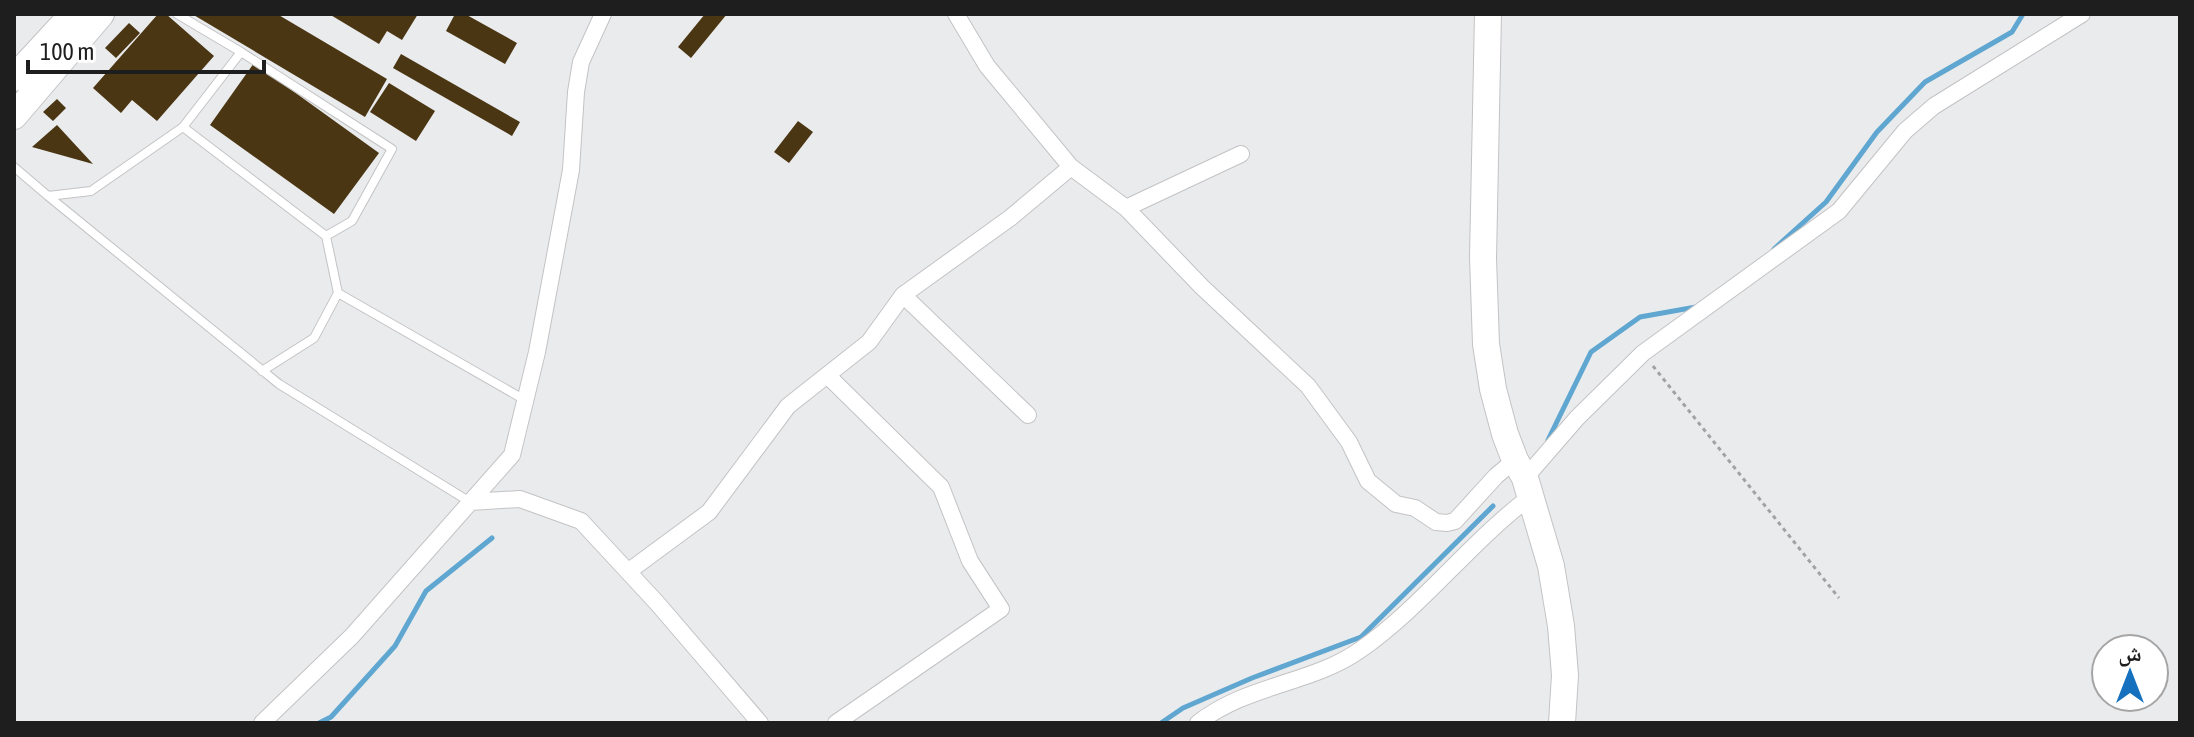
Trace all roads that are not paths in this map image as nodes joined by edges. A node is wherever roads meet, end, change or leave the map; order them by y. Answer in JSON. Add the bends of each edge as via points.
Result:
{"nodes":[{"id":1,"x":73,"y":14,"type":"edge"},
{"id":2,"x":101,"y":14,"type":"edge"},
{"id":3,"x":177,"y":14,"type":"edge"},
{"id":4,"x":603,"y":14,"type":"edge"},
{"id":5,"x":956,"y":14,"type":"edge"},
{"id":6,"x":1488,"y":14,"type":"edge"},
{"id":7,"x":2082,"y":14,"type":"edge"},
{"id":8,"x":241,"y":52,"type":"junction"},
{"id":9,"x":14,"y":78,"type":"edge"},
{"id":10,"x":14,"y":116,"type":"edge"},
{"id":11,"x":183,"y":127,"type":"junction"},
{"id":12,"x":1241,"y":154,"type":"dead end"},
{"id":13,"x":14,"y":167,"type":"edge"},
{"id":14,"x":1071,"y":167,"type":"junction"},
{"id":15,"x":48,"y":196,"type":"junction"},
{"id":16,"x":1126,"y":208,"type":"junction"},
{"id":17,"x":326,"y":236,"type":"junction"},
{"id":18,"x":338,"y":293,"type":"junction"},
{"id":19,"x":903,"y":295,"type":"junction"},
{"id":20,"x":262,"y":371,"type":"junction"},
{"id":21,"x":827,"y":375,"type":"junction"},
{"id":22,"x":525,"y":400,"type":"junction"},
{"id":23,"x":1028,"y":415,"type":"dead end"},
{"id":24,"x":1523,"y":478,"type":"junction"},
{"id":25,"x":470,"y":502,"type":"junction"},
{"id":26,"x":629,"y":571,"type":"junction"},
{"id":27,"x":262,"y":723,"type":"edge"},
{"id":28,"x":760,"y":723,"type":"edge"},
{"id":29,"x":836,"y":723,"type":"edge"},
{"id":30,"x":1198,"y":723,"type":"edge"},
{"id":31,"x":1562,"y":723,"type":"edge"}],
"edges":[{"from":1,"to":9,"type":"main road"},
{"from":2,"to":10,"type":"main road"},
{"from":3,"to":8,"type":"lane"},
{"from":4,"to":22,"type":"street","via":[[581,62],[571,170]]},
{"from":5,"to":14,"type":"street","via":[[987,66]]},
{"from":6,"to":24,"type":"main road","via":[[1486,344],[1493,389]]},
{"from":7,"to":24,"type":"street","via":[[1934,106],[1905,131],[1839,211],[1643,353]]},
{"from":8,"to":11,"type":"lane"},
{"from":8,"to":17,"type":"lane","via":[[392,149],[352,221]]},
{"from":11,"to":15,"type":"lane","via":[[91,191]]},
{"from":11,"to":17,"type":"lane"},
{"from":12,"to":16,"type":"street"},
{"from":13,"to":15,"type":"lane"},
{"from":14,"to":16,"type":"street"},
{"from":14,"to":19,"type":"street"},
{"from":15,"to":20,"type":"lane"},
{"from":16,"to":24,"type":"street","via":[[1308,386],[1349,442],[1368,481],[1396,504],[1415,508],[1436,522],[1455,521],[1496,476]]},
{"from":17,"to":18,"type":"lane"},
{"from":18,"to":20,"type":"lane","via":[[314,338]]},
{"from":18,"to":22,"type":"lane"},
{"from":19,"to":21,"type":"street","via":[[869,342]]},
{"from":19,"to":23,"type":"street"},
{"from":20,"to":25,"type":"lane"},
{"from":21,"to":26,"type":"street","via":[[788,406],[709,512]]},
{"from":21,"to":29,"type":"street","via":[[941,487],[970,561],[1001,609]]},
{"from":22,"to":25,"type":"street","via":[[512,455]]},
{"from":24,"to":30,"type":"street","via":[[1488,530],[1358,652],[1239,697]]},
{"from":24,"to":31,"type":"main road","via":[[1551,566],[1561,626]]},
{"from":25,"to":26,"type":"street","via":[[520,499],[581,521]]},
{"from":25,"to":27,"type":"street","via":[[352,636]]},
{"from":26,"to":28,"type":"street"}]}
